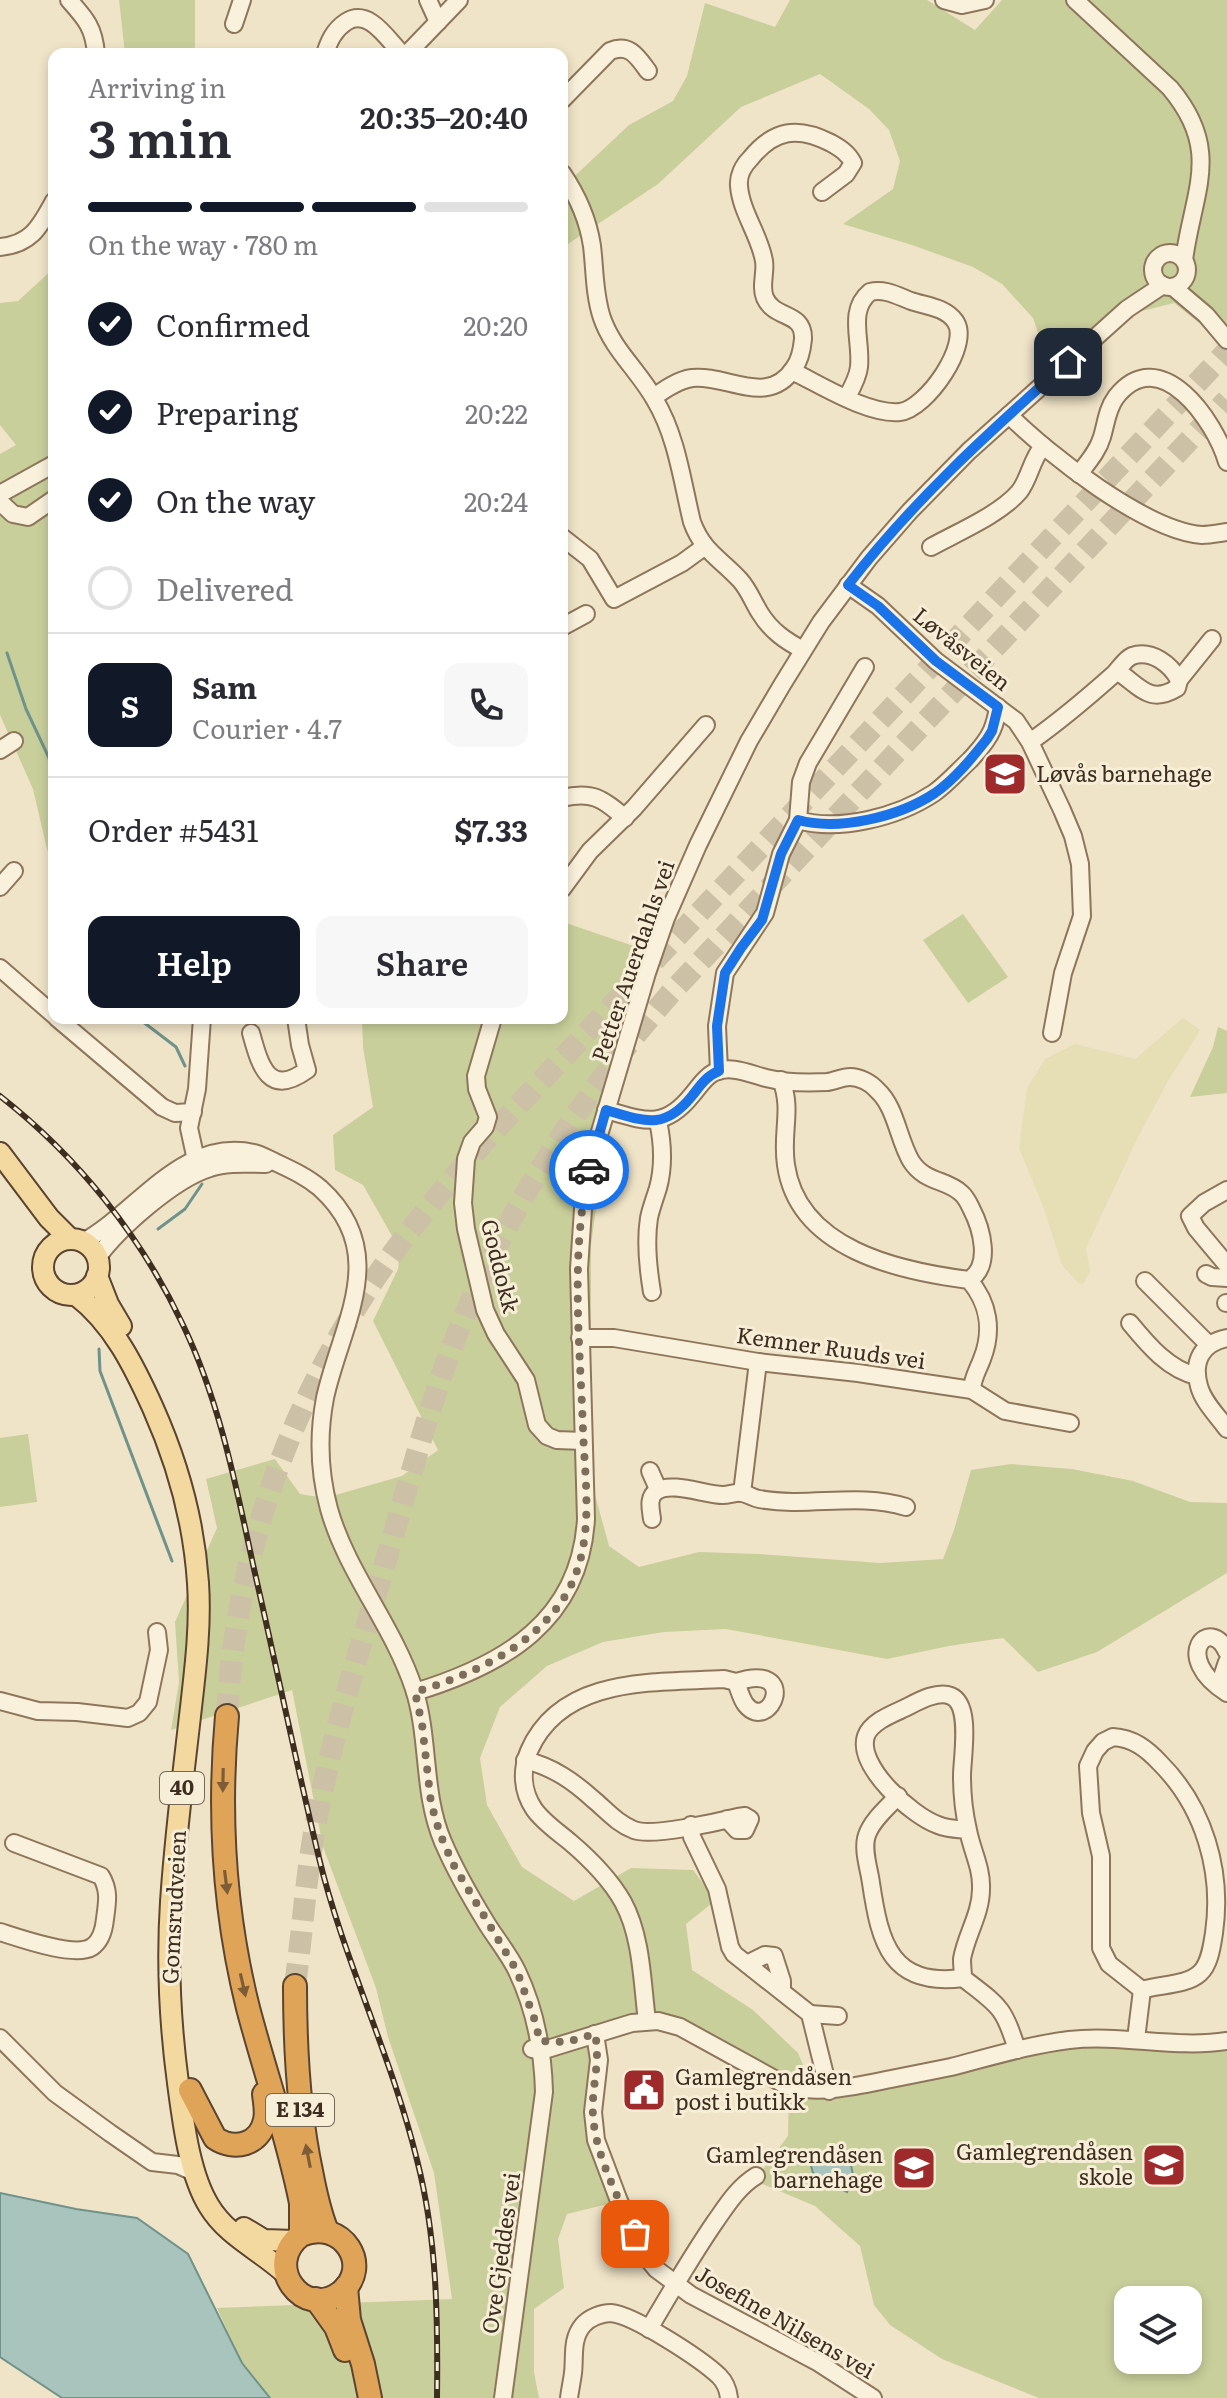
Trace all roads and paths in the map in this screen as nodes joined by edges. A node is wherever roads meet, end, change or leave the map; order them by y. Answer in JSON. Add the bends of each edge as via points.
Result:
{"nodes":[{"id":1,"x":69,"y":0,"type":"edge"},
{"id":2,"x":242,"y":0,"type":"edge"},
{"id":3,"x":428,"y":0,"type":"edge"},
{"id":4,"x":459,"y":0,"type":"edge"},
{"id":5,"x":944,"y":0,"type":"edge"},
{"id":6,"x":985,"y":0,"type":"edge"},
{"id":7,"x":1075,"y":0,"type":"edge"},
{"id":8,"x":438,"y":22,"type":"junction"},
{"id":9,"x":234,"y":24,"type":"dead end"},
{"id":10,"x":95,"y":48,"type":"edge"},
{"id":11,"x":327,"y":48,"type":"edge"},
{"id":12,"x":398,"y":48,"type":"edge"},
{"id":13,"x":410,"y":48,"type":"edge"},
{"id":14,"x":648,"y":71,"type":"dead end"},
{"id":15,"x":568,"y":94,"type":"edge"},
{"id":16,"x":568,"y":182,"type":"edge"},
{"id":17,"x":822,"y":192,"type":"dead end"},
{"id":18,"x":48,"y":212,"type":"edge"},
{"id":19,"x":1190,"y":221,"type":"junction"},
{"id":20,"x":0,"y":247,"type":"edge"},
{"id":21,"x":1168,"y":252,"type":"junction"},
{"id":22,"x":1184,"y":260,"type":"junction"},
{"id":23,"x":1169,"y":281,"type":"junction"},
{"id":24,"x":1227,"y":340,"type":"edge"},
{"id":25,"x":792,"y":371,"type":"junction"},
{"id":26,"x":654,"y":397,"type":"junction"},
{"id":27,"x":847,"y":397,"type":"junction"},
{"id":28,"x":1009,"y":415,"type":"junction"},
{"id":29,"x":1043,"y":446,"type":"junction"},
{"id":30,"x":1227,"y":462,"type":"edge"},
{"id":31,"x":48,"y":467,"type":"edge"},
{"id":32,"x":1079,"y":474,"type":"junction"},
{"id":33,"x":0,"y":494,"type":"edge"},
{"id":34,"x":0,"y":502,"type":"edge"},
{"id":35,"x":48,"y":503,"type":"edge"},
{"id":36,"x":1227,"y":532,"type":"edge"},
{"id":37,"x":568,"y":542,"type":"edge"},
{"id":38,"x":704,"y":547,"type":"junction"},
{"id":39,"x":931,"y":547,"type":"dead end"},
{"id":40,"x":848,"y":585,"type":"junction"},
{"id":41,"x":586,"y":614,"type":"dead end"},
{"id":42,"x":568,"y":624,"type":"edge"},
{"id":43,"x":1212,"y":639,"type":"dead end"},
{"id":44,"x":803,"y":650,"type":"junction"},
{"id":45,"x":865,"y":667,"type":"dead end"},
{"id":46,"x":1117,"y":671,"type":"junction"},
{"id":47,"x":1179,"y":680,"type":"junction"},
{"id":48,"x":998,"y":707,"type":"junction"},
{"id":49,"x":706,"y":725,"type":"dead end"},
{"id":50,"x":1030,"y":742,"type":"junction"},
{"id":51,"x":568,"y":797,"type":"edge"},
{"id":52,"x":625,"y":818,"type":"junction"},
{"id":53,"x":798,"y":820,"type":"junction"},
{"id":54,"x":14,"y":871,"type":"dead end"},
{"id":55,"x":568,"y":881,"type":"edge"},
{"id":56,"x":0,"y":887,"type":"edge"},
{"id":57,"x":0,"y":968,"type":"edge"},
{"id":58,"x":48,"y":1009,"type":"edge"},
{"id":59,"x":65,"y":1024,"type":"edge"},
{"id":60,"x":201,"y":1024,"type":"edge"},
{"id":61,"x":297,"y":1024,"type":"edge"},
{"id":62,"x":491,"y":1024,"type":"edge"},
{"id":63,"x":251,"y":1033,"type":"dead end"},
{"id":64,"x":1052,"y":1033,"type":"dead end"},
{"id":65,"x":719,"y":1071,"type":"junction"},
{"id":66,"x":781,"y":1080,"type":"junction"},
{"id":67,"x":606,"y":1110,"type":"junction"},
{"id":68,"x":193,"y":1112,"type":"junction"},
{"id":69,"x":658,"y":1121,"type":"junction"},
{"id":70,"x":0,"y":1153,"type":"edge"},
{"id":71,"x":202,"y":1162,"type":"junction"},
{"id":72,"x":0,"y":1170,"type":"edge"},
{"id":73,"x":1227,"y":1190,"type":"edge"},
{"id":74,"x":47,"y":1254,"type":"junction"},
{"id":75,"x":87,"y":1254,"type":"junction"},
{"id":76,"x":1227,"y":1265,"type":"edge"},
{"id":77,"x":1206,"y":1274,"type":"dead end"},
{"id":78,"x":1227,"y":1278,"type":"edge"},
{"id":79,"x":969,"y":1280,"type":"junction"},
{"id":80,"x":1145,"y":1281,"type":"dead end"},
{"id":81,"x":652,"y":1292,"type":"dead end"},
{"id":82,"x":76,"y":1295,"type":"junction"},
{"id":83,"x":1130,"y":1323,"type":"dead end"},
{"id":84,"x":580,"y":1338,"type":"junction"},
{"id":85,"x":1227,"y":1338,"type":"edge"},
{"id":86,"x":1204,"y":1351,"type":"junction"},
{"id":87,"x":758,"y":1362,"type":"junction"},
{"id":88,"x":1197,"y":1376,"type":"junction"},
{"id":89,"x":972,"y":1390,"type":"junction"},
{"id":90,"x":1070,"y":1423,"type":"dead end"},
{"id":91,"x":1227,"y":1429,"type":"edge"},
{"id":92,"x":583,"y":1441,"type":"junction"},
{"id":93,"x":650,"y":1471,"type":"dead end"},
{"id":94,"x":658,"y":1489,"type":"junction"},
{"id":95,"x":742,"y":1493,"type":"junction"},
{"id":96,"x":906,"y":1507,"type":"dead end"},
{"id":97,"x":652,"y":1519,"type":"dead end"},
{"id":98,"x":157,"y":1632,"type":"dead end"},
{"id":99,"x":1227,"y":1652,"type":"edge"},
{"id":100,"x":1227,"y":1662,"type":"edge"},
{"id":101,"x":736,"y":1682,"type":"dead end"},
{"id":102,"x":1227,"y":1691,"type":"edge"},
{"id":103,"x":415,"y":1692,"type":"junction"},
{"id":104,"x":0,"y":1701,"type":"edge"},
{"id":105,"x":227,"y":1716,"type":"tunnel mouth"},
{"id":106,"x":525,"y":1760,"type":"junction"},
{"id":107,"x":898,"y":1796,"type":"junction"},
{"id":108,"x":727,"y":1819,"type":"dead end"},
{"id":109,"x":691,"y":1825,"type":"junction"},
{"id":110,"x":968,"y":1830,"type":"junction"},
{"id":111,"x":14,"y":1843,"type":"dead end"},
{"id":112,"x":0,"y":1932,"type":"edge"},
{"id":113,"x":747,"y":1964,"type":"junction"},
{"id":114,"x":963,"y":1978,"type":"junction"},
{"id":115,"x":295,"y":1986,"type":"tunnel mouth"},
{"id":116,"x":1142,"y":1990,"type":"junction"},
{"id":117,"x":782,"y":1991,"type":"junction"},
{"id":118,"x":810,"y":2014,"type":"junction"},
{"id":119,"x":838,"y":2016,"type":"dead end"},
{"id":120,"x":647,"y":2021,"type":"junction"},
{"id":121,"x":595,"y":2034,"type":"junction"},
{"id":122,"x":0,"y":2038,"type":"edge"},
{"id":123,"x":1136,"y":2039,"type":"junction"},
{"id":124,"x":1227,"y":2041,"type":"edge"},
{"id":125,"x":537,"y":2047,"type":"junction"},
{"id":126,"x":259,"y":2049,"type":"junction"},
{"id":127,"x":1017,"y":2050,"type":"junction"},
{"id":128,"x":190,"y":2090,"type":"junction"},
{"id":129,"x":829,"y":2091,"type":"junction"},
{"id":130,"x":188,"y":2139,"type":"junction"},
{"id":131,"x":146,"y":2158,"type":"junction"},
{"id":132,"x":196,"y":2173,"type":"junction"},
{"id":133,"x":756,"y":2176,"type":"dead end"},
{"id":134,"x":327,"y":2231,"type":"junction"},
{"id":135,"x":298,"y":2238,"type":"junction"},
{"id":136,"x":285,"y":2273,"type":"junction"},
{"id":137,"x":675,"y":2284,"type":"junction"},
{"id":138,"x":346,"y":2287,"type":"junction"},
{"id":139,"x":316,"y":2299,"type":"junction"},
{"id":140,"x":649,"y":2329,"type":"junction"},
{"id":141,"x":356,"y":2398,"type":"edge"},
{"id":142,"x":370,"y":2398,"type":"edge"},
{"id":143,"x":503,"y":2398,"type":"edge"},
{"id":144,"x":569,"y":2398,"type":"edge"},
{"id":145,"x":729,"y":2398,"type":"edge"},
{"id":146,"x":873,"y":2398,"type":"edge"}],
"edges":[{"from":1,"to":10,"type":"street","via":[[88,23]]},
{"from":2,"to":9,"type":"street"},
{"from":3,"to":8,"type":"street"},
{"from":4,"to":8,"type":"street"},
{"from":5,"to":6,"type":"street","via":[[962,5]]},
{"from":7,"to":19,"type":"street","via":[[1170,88],[1188,114],[1202,162]]},
{"from":8,"to":13,"type":"street"},
{"from":11,"to":12,"type":"street","via":[[339,27],[355,17],[368,20]]},
{"from":14,"to":15,"type":"street","via":[[632,51],[619,47]]},
{"from":16,"to":26,"type":"street","via":[[590,232],[602,319],[620,354]]},
{"from":17,"to":25,"type":"street","via":[[853,163],[840,148],[806,133],[771,140],[747,162],[740,177],[764,261],[765,299],[773,310],[798,322],[803,332]]},
{"from":18,"to":20,"type":"street","via":[[27,239]]},
{"from":19,"to":21,"type":"street","name":"Petter Auerdahls vei"},
{"from":19,"to":22,"type":"street"},
{"from":21,"to":22,"type":"street"},
{"from":21,"to":23,"type":"street","name":"Petter Auerdahls vei","via":[[1154,262]]},
{"from":22,"to":23,"type":"street","via":[[1187,272]]},
{"from":23,"to":24,"type":"street"},
{"from":23,"to":28,"type":"street","name":"Petter Auerdahls vei","via":[[1127,309]]},
{"from":25,"to":26,"type":"street","via":[[778,383],[754,389],[692,378]]},
{"from":25,"to":27,"type":"street"},
{"from":26,"to":38,"type":"street","via":[[668,425],[692,522]]},
{"from":27,"to":27,"type":"street","via":[[883,411],[913,407],[948,366],[960,338],[958,324],[938,308],[884,291],[870,292],[857,311],[859,369]]},
{"from":28,"to":29,"type":"street"},
{"from":28,"to":40,"type":"street","name":"Petter Auerdahls vei","via":[[942,477]]},
{"from":29,"to":32,"type":"street"},
{"from":29,"to":39,"type":"street","via":[[1014,497]]},
{"from":30,"to":32,"type":"street","via":[[1218,437],[1189,398],[1169,383],[1152,379],[1136,382],[1116,397],[1096,452]]},
{"from":31,"to":33,"type":"street"},
{"from":32,"to":36,"type":"street","via":[[1176,529],[1202,535]]},
{"from":34,"to":35,"type":"street","via":[[13,514],[28,517]]},
{"from":37,"to":38,"type":"street","via":[[590,559],[614,599]]},
{"from":38,"to":44,"type":"street","via":[[745,586],[769,626]]},
{"from":40,"to":44,"type":"street","name":"Petter Auerdahls vei"},
{"from":40,"to":48,"type":"street","name":"Løvåsveien"},
{"from":41,"to":42,"type":"street"},
{"from":43,"to":47,"type":"street"},
{"from":44,"to":67,"type":"street","name":"Petter Auerdahls vei","via":[[749,741],[676,894]]},
{"from":45,"to":53,"type":"street","via":[[808,763]]},
{"from":46,"to":47,"type":"street","via":[[1149,695],[1169,693]]},
{"from":46,"to":47,"type":"street","via":[[1136,655],[1155,657]]},
{"from":46,"to":50,"type":"street"},
{"from":48,"to":50,"type":"street","name":"Løvåsveien"},
{"from":48,"to":53,"type":"street","via":[[992,731],[978,751],[923,800],[844,824]]},
{"from":49,"to":52,"type":"street"},
{"from":50,"to":64,"type":"street","name":"Løvåsveien","via":[[1073,836],[1082,877],[1082,916],[1063,973]]},
{"from":51,"to":52,"type":"street","via":[[593,796]]},
{"from":52,"to":55,"type":"street"},
{"from":53,"to":65,"type":"street","via":[[781,854],[762,920],[725,973],[717,1026]]},
{"from":54,"to":56,"type":"street"},
{"from":57,"to":58,"type":"street"},
{"from":59,"to":68,"type":"street","via":[[162,1107]]},
{"from":60,"to":68,"type":"street"},
{"from":61,"to":63,"type":"street","via":[[307,1070],[290,1079],[271,1078],[261,1066]]},
{"from":62,"to":92,"type":"street","name":"Goddokk","via":[[476,1076],[488,1117],[466,1159],[466,1229],[485,1310],[529,1386],[537,1425],[557,1440]]},
{"from":65,"to":66,"type":"street"},
{"from":65,"to":69,"type":"street","via":[[706,1078],[675,1114]]},
{"from":66,"to":79,"type":"street","via":[[788,1103],[786,1168],[808,1216],[860,1253]]},
{"from":66,"to":79,"type":"street","via":[[854,1077],[875,1087],[912,1162],[924,1175],[961,1193],[976,1218],[983,1255],[980,1270]]},
{"from":67,"to":69,"type":"street"},
{"from":67,"to":84,"type":"street","name":"Petter Auerdahls vei","via":[[582,1211]]},
{"from":68,"to":71,"type":"street","via":[[189,1128]]},
{"from":69,"to":81,"type":"street","via":[[662,1163],[647,1246]]},
{"from":70,"to":75,"type":"main road","name":"Gomsrudveien","number":"40","via":[[49,1218]]},
{"from":71,"to":75,"type":"street","name":"Ove Gjeddes vei","via":[[110,1242]]},
{"from":71,"to":103,"type":"street","name":"Ove Gjeddes vei","via":[[281,1165],[310,1180],[345,1220],[355,1248],[357,1292],[326,1396],[321,1467],[338,1533]]},
{"from":72,"to":74,"type":"main road","number":"40","via":[[34,1217]]},
{"from":73,"to":76,"type":"street","via":[[1190,1216]]},
{"from":74,"to":75,"type":"main road","via":[[59,1242]]},
{"from":74,"to":82,"type":"main road","number":"40","via":[[43,1273],[49,1284]]},
{"from":75,"to":82,"type":"main road","via":[[88,1288]]},
{"from":75,"to":128,"type":"main road","name":"Gomsrudveien","number":"40","via":[[174,1428],[195,1490],[207,1557],[207,1662],[180,1934]]},
{"from":77,"to":78,"type":"street"},
{"from":79,"to":89,"type":"street","via":[[989,1320]]},
{"from":80,"to":86,"type":"street"},
{"from":82,"to":130,"type":"main road","name":"Gomsrudveien","number":"40","via":[[107,1324],[150,1402],[184,1493],[196,1558],[196,1661],[169,1933],[172,2035]]},
{"from":83,"to":88,"type":"street","via":[[1169,1363]]},
{"from":84,"to":87,"type":"street","name":"Kemner Ruuds vei","via":[[620,1338]]},
{"from":84,"to":92,"type":"street","name":"Petter Auerdahls vei"},
{"from":85,"to":86,"type":"street"},
{"from":86,"to":88,"type":"street"},
{"from":87,"to":89,"type":"street","name":"Kemner Ruuds vei"},
{"from":87,"to":95,"type":"street"},
{"from":88,"to":91,"type":"street","via":[[1199,1388]]},
{"from":89,"to":90,"type":"street","name":"Kemner Ruuds vei","via":[[1005,1411]]},
{"from":92,"to":103,"type":"street","name":"Petter Auerdahls vei","via":[[584,1544],[566,1593],[543,1624],[519,1644],[451,1680]]},
{"from":93,"to":94,"type":"street"},
{"from":94,"to":95,"type":"street"},
{"from":94,"to":97,"type":"street","via":[[650,1502]]},
{"from":95,"to":96,"type":"street","via":[[785,1503],[885,1500]]},
{"from":98,"to":104,"type":"street","via":[[159,1650],[148,1702],[128,1718],[38,1711]]},
{"from":99,"to":102,"type":"street","via":[[1211,1637],[1196,1651],[1204,1671]]},
{"from":100,"to":102,"type":"street"},
{"from":101,"to":106,"type":"street","via":[[599,1690],[548,1722]]},
{"from":103,"to":125,"type":"street","name":"Ove Gjeddes vei","via":[[440,1834],[488,1925]]},
{"from":105,"to":126,"type":"highway","number":"E 134","one_way":true,"via":[[225,1872],[239,1967]]},
{"from":106,"to":109,"type":"street","via":[[552,1768],[636,1832]]},
{"from":106,"to":120,"type":"street","via":[[525,1786],[534,1808],[601,1872],[630,1917]]},
{"from":107,"to":110,"type":"street","via":[[936,1825]]},
{"from":107,"to":110,"type":"street","via":[[872,1767],[867,1732],[927,1698],[949,1695],[960,1704],[965,1726],[962,1785]]},
{"from":107,"to":114,"type":"street","via":[[873,1824],[865,1850],[885,1945],[915,1974]]},
{"from":108,"to":109,"type":"street"},
{"from":109,"to":113,"type":"street","via":[[717,1889],[730,1947]]},
{"from":110,"to":114,"type":"street","via":[[981,1890]]},
{"from":111,"to":112,"type":"street","via":[[101,1876],[108,1895],[105,1926],[92,1947],[82,1950],[36,1944]]},
{"from":113,"to":117,"type":"street"},
{"from":113,"to":117,"type":"street","via":[[774,1956]]},
{"from":114,"to":127,"type":"street","via":[[1000,2007]]},
{"from":134,"to":115,"type":"highway","number":"E 134","one_way":true,"via":[[299,2105]]},
{"from":116,"to":116,"type":"street","via":[[1202,1972],[1218,1908],[1215,1872],[1204,1830],[1170,1773],[1144,1747],[1113,1737],[1095,1751],[1088,1766],[1101,1856],[1101,1948],[1109,1964]]},
{"from":116,"to":123,"type":"street"},
{"from":117,"to":118,"type":"street"},
{"from":118,"to":119,"type":"street"},
{"from":118,"to":129,"type":"street"},
{"from":120,"to":121,"type":"street"},
{"from":120,"to":129,"type":"street","via":[[680,2027],[789,2087]]},
{"from":121,"to":125,"type":"street"},
{"from":121,"to":137,"type":"street","name":"Josefine Nilsens vei","via":[[596,2140],[647,2258]]},
{"from":122,"to":131,"type":"street","via":[[55,2093]]},
{"from":123,"to":124,"type":"street"},
{"from":123,"to":127,"type":"street","via":[[1073,2040]]},
{"from":125,"to":143,"type":"street","name":"Ove Gjeddes vei","via":[[540,2114],[534,2177]]},
{"from":126,"to":128,"type":"highway","number":"E 134","via":[[266,2111],[263,2127],[252,2141],[235,2145],[215,2138]]},
{"from":126,"to":135,"type":"highway","number":"E 134","via":[[299,2194]]},
{"from":127,"to":129,"type":"street"},
{"from":128,"to":135,"type":"main road","name":"Gomsrudveien","number":"40","via":[[207,2174],[222,2206],[259,2238]]},
{"from":130,"to":131,"type":"street","via":[[173,2153]]},
{"from":130,"to":132,"type":"main road","name":"Gomsrudveien","number":"40"},
{"from":131,"to":132,"type":"street"},
{"from":132,"to":136,"type":"main road","name":"Gomsrudveien","number":"40","via":[[220,2221]]},
{"from":133,"to":137,"type":"street","name":"Josefine Nilsens vei","via":[[732,2197]]},
{"from":134,"to":135,"type":"highway"},
{"from":134,"to":138,"type":"highway","number":"E 134","via":[[352,2253]]},
{"from":135,"to":136,"type":"highway","number":"E 134","via":[[286,2255]]},
{"from":136,"to":139,"type":"highway","via":[[297,2291]]},
{"from":137,"to":140,"type":"street"},
{"from":137,"to":146,"type":"street","name":"Josefine Nilsens vei"},
{"from":138,"to":139,"type":"highway","via":[[333,2297]]},
{"from":138,"to":142,"type":"highway","number":"E 134","via":[[349,2320]]},
{"from":139,"to":141,"type":"highway","via":[[339,2333]]},
{"from":140,"to":144,"type":"street","via":[[610,2313],[586,2322],[574,2347]]},
{"from":140,"to":145,"type":"street","via":[[720,2377]]}]}
